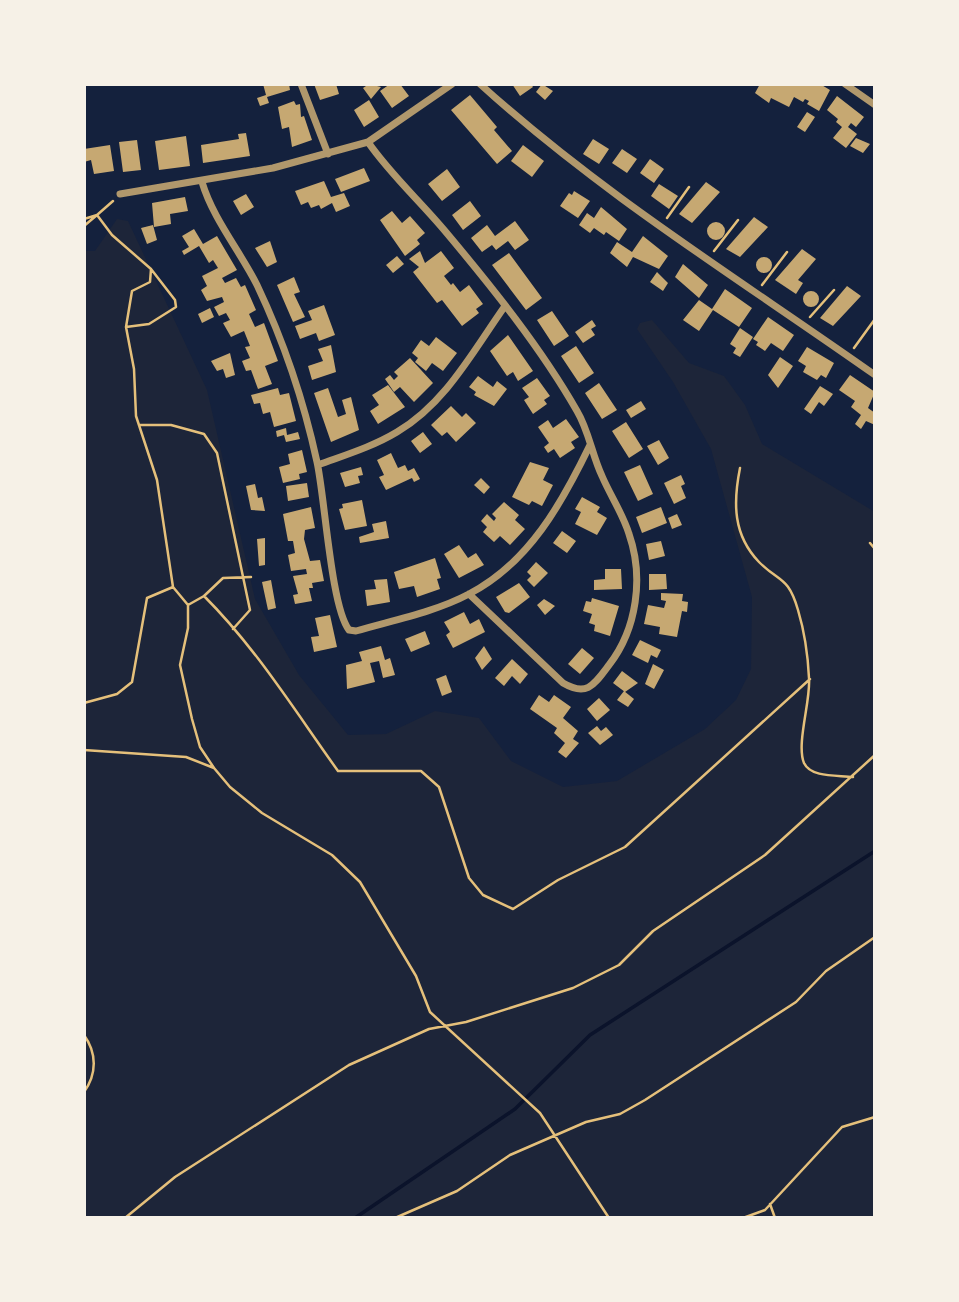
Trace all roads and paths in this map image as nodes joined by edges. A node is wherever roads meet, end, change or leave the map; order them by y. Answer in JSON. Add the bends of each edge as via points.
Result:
{"nodes":[{"id":1,"x":301,"y":84,"type":"edge"},
{"id":2,"x":452,"y":84,"type":"edge"},
{"id":3,"x":480,"y":84,"type":"edge"},
{"id":4,"x":845,"y":84,"type":"edge"},
{"id":5,"x":875,"y":105,"type":"edge"},
{"id":6,"x":368,"y":142,"type":"junction"},
{"id":7,"x":328,"y":154,"type":"junction"},
{"id":8,"x":202,"y":182,"type":"junction"},
{"id":9,"x":689,"y":187,"type":"dead end"},
{"id":10,"x":120,"y":194,"type":"joint"},
{"id":11,"x":97,"y":215,"type":"junction"},
{"id":12,"x":84,"y":219,"type":"edge"},
{"id":13,"x":737,"y":220,"type":"dead end"},
{"id":14,"x":84,"y":226,"type":"edge"},
{"id":15,"x":661,"y":226,"type":"junction"},
{"id":16,"x":787,"y":252,"type":"dead end"},
{"id":17,"x":708,"y":258,"type":"junction"},
{"id":18,"x":151,"y":269,"type":"junction"},
{"id":19,"x":834,"y":290,"type":"dead end"},
{"id":20,"x":757,"y":292,"type":"junction"},
{"id":21,"x":505,"y":306,"type":"junction"},
{"id":22,"x":875,"y":319,"type":"edge"},
{"id":23,"x":804,"y":325,"type":"junction"},
{"id":24,"x":127,"y":327,"type":"junction"},
{"id":25,"x":859,"y":341,"type":"dead end"},
{"id":26,"x":875,"y":375,"type":"edge"},
{"id":27,"x":139,"y":425,"type":"junction"},
{"id":28,"x":590,"y":444,"type":"junction"},
{"id":29,"x":318,"y":466,"type":"junction"},
{"id":30,"x":740,"y":468,"type":"dead end"},
{"id":31,"x":870,"y":543,"type":"dead end"},
{"id":32,"x":875,"y":549,"type":"edge"},
{"id":33,"x":243,"y":577,"type":"junction"},
{"id":34,"x":251,"y":577,"type":"dead end"},
{"id":35,"x":173,"y":587,"type":"junction"},
{"id":36,"x":469,"y":594,"type":"junction"},
{"id":37,"x":204,"y":596,"type":"junction"},
{"id":38,"x":188,"y":605,"type":"junction"},
{"id":39,"x":233,"y":629,"type":"junction"},
{"id":40,"x":810,"y":679,"type":"junction"},
{"id":41,"x":84,"y":703,"type":"edge"},
{"id":42,"x":84,"y":750,"type":"edge"},
{"id":43,"x":875,"y":755,"type":"edge"},
{"id":44,"x":214,"y":768,"type":"junction"},
{"id":45,"x":853,"y":777,"type":"junction"},
{"id":46,"x":875,"y":937,"type":"edge"},
{"id":47,"x":446,"y":1026,"type":"junction"},
{"id":48,"x":84,"y":1035,"type":"edge"},
{"id":49,"x":84,"y":1092,"type":"edge"},
{"id":50,"x":875,"y":1117,"type":"edge"},
{"id":51,"x":555,"y":1138,"type":"junction"},
{"id":52,"x":770,"y":1203,"type":"junction"},
{"id":53,"x":125,"y":1218,"type":"edge"},
{"id":54,"x":394,"y":1218,"type":"edge"},
{"id":55,"x":609,"y":1218,"type":"edge"},
{"id":56,"x":743,"y":1218,"type":"edge"},
{"id":57,"x":775,"y":1218,"type":"edge"}],
"edges":[{"from":1,"to":7,"type":"street"},
{"from":2,"to":6,"type":"street"},
{"from":3,"to":15,"type":"street","via":[[564,156]]},
{"from":4,"to":5,"type":"street"},
{"from":6,"to":7,"type":"street"},
{"from":6,"to":21,"type":"street"},
{"from":7,"to":8,"type":"street"},
{"from":8,"to":10,"type":"street"},
{"from":8,"to":29,"type":"street","via":[[273,320]]},
{"from":9,"to":15,"type":"path"},
{"from":10,"to":11,"type":"path"},
{"from":11,"to":12,"type":"path"},
{"from":11,"to":14,"type":"path"},
{"from":11,"to":18,"type":"path","via":[[112,235]]},
{"from":13,"to":17,"type":"path"},
{"from":15,"to":17,"type":"street"},
{"from":16,"to":20,"type":"path"},
{"from":17,"to":20,"type":"street"},
{"from":18,"to":24,"type":"path","via":[[150,282],[132,291]]},
{"from":18,"to":24,"type":"path","via":[[176,307],[149,324]]},
{"from":19,"to":23,"type":"path"},
{"from":20,"to":23,"type":"street"},
{"from":21,"to":28,"type":"street","via":[[577,410]]},
{"from":21,"to":29,"type":"street","via":[[449,387],[425,411],[368,447]]},
{"from":22,"to":25,"type":"path"},
{"from":23,"to":26,"type":"street"},
{"from":24,"to":27,"type":"path"},
{"from":27,"to":33,"type":"path","via":[[171,425],[204,434],[217,453]]},
{"from":27,"to":35,"type":"path","via":[[159,493]]},
{"from":28,"to":36,"type":"street","via":[[558,506],[532,542],[500,574]]},
{"from":28,"to":36,"type":"street","via":[[636,559],[634,609],[618,654],[598,680],[576,690],[562,683]]},
{"from":29,"to":36,"type":"street","via":[[336,586],[349,630],[426,611]]},
{"from":30,"to":40,"type":"path","via":[[736,528],[759,562],[786,581],[798,610]]},
{"from":31,"to":32,"type":"path"},
{"from":33,"to":34,"type":"path"},
{"from":33,"to":37,"type":"path","via":[[223,578]]},
{"from":33,"to":39,"type":"path","via":[[250,610]]},
{"from":35,"to":38,"type":"path"},
{"from":35,"to":41,"type":"path","via":[[147,598],[132,682],[117,694]]},
{"from":37,"to":38,"type":"path"},
{"from":37,"to":39,"type":"path"},
{"from":38,"to":44,"type":"path","via":[[180,665],[200,747]]},
{"from":39,"to":40,"type":"path","via":[[261,660],[338,771],[421,771],[439,787],[468,878],[483,895],[513,909],[558,880],[625,847]]},
{"from":40,"to":45,"type":"path","via":[[802,752],[805,765],[814,772]]},
{"from":42,"to":44,"type":"path","via":[[186,757]]},
{"from":43,"to":45,"type":"path"},
{"from":44,"to":47,"type":"path","via":[[262,813],[332,855],[360,882],[416,976],[430,1012]]},
{"from":45,"to":47,"type":"path","via":[[765,855],[653,931],[619,965],[573,988]]},
{"from":46,"to":51,"type":"path","via":[[826,971],[796,1002],[645,1100],[621,1114],[586,1122]]},
{"from":47,"to":51,"type":"path","via":[[540,1113]]},
{"from":47,"to":53,"type":"path","via":[[348,1065],[175,1177]]},
{"from":48,"to":49,"type":"path","via":[[94,1063],[94,1074]]},
{"from":50,"to":52,"type":"path","via":[[842,1127]]},
{"from":51,"to":54,"type":"path","via":[[510,1155],[457,1191]]},
{"from":51,"to":55,"type":"path"},
{"from":52,"to":56,"type":"path","via":[[765,1210]]},
{"from":52,"to":57,"type":"path"}]}
